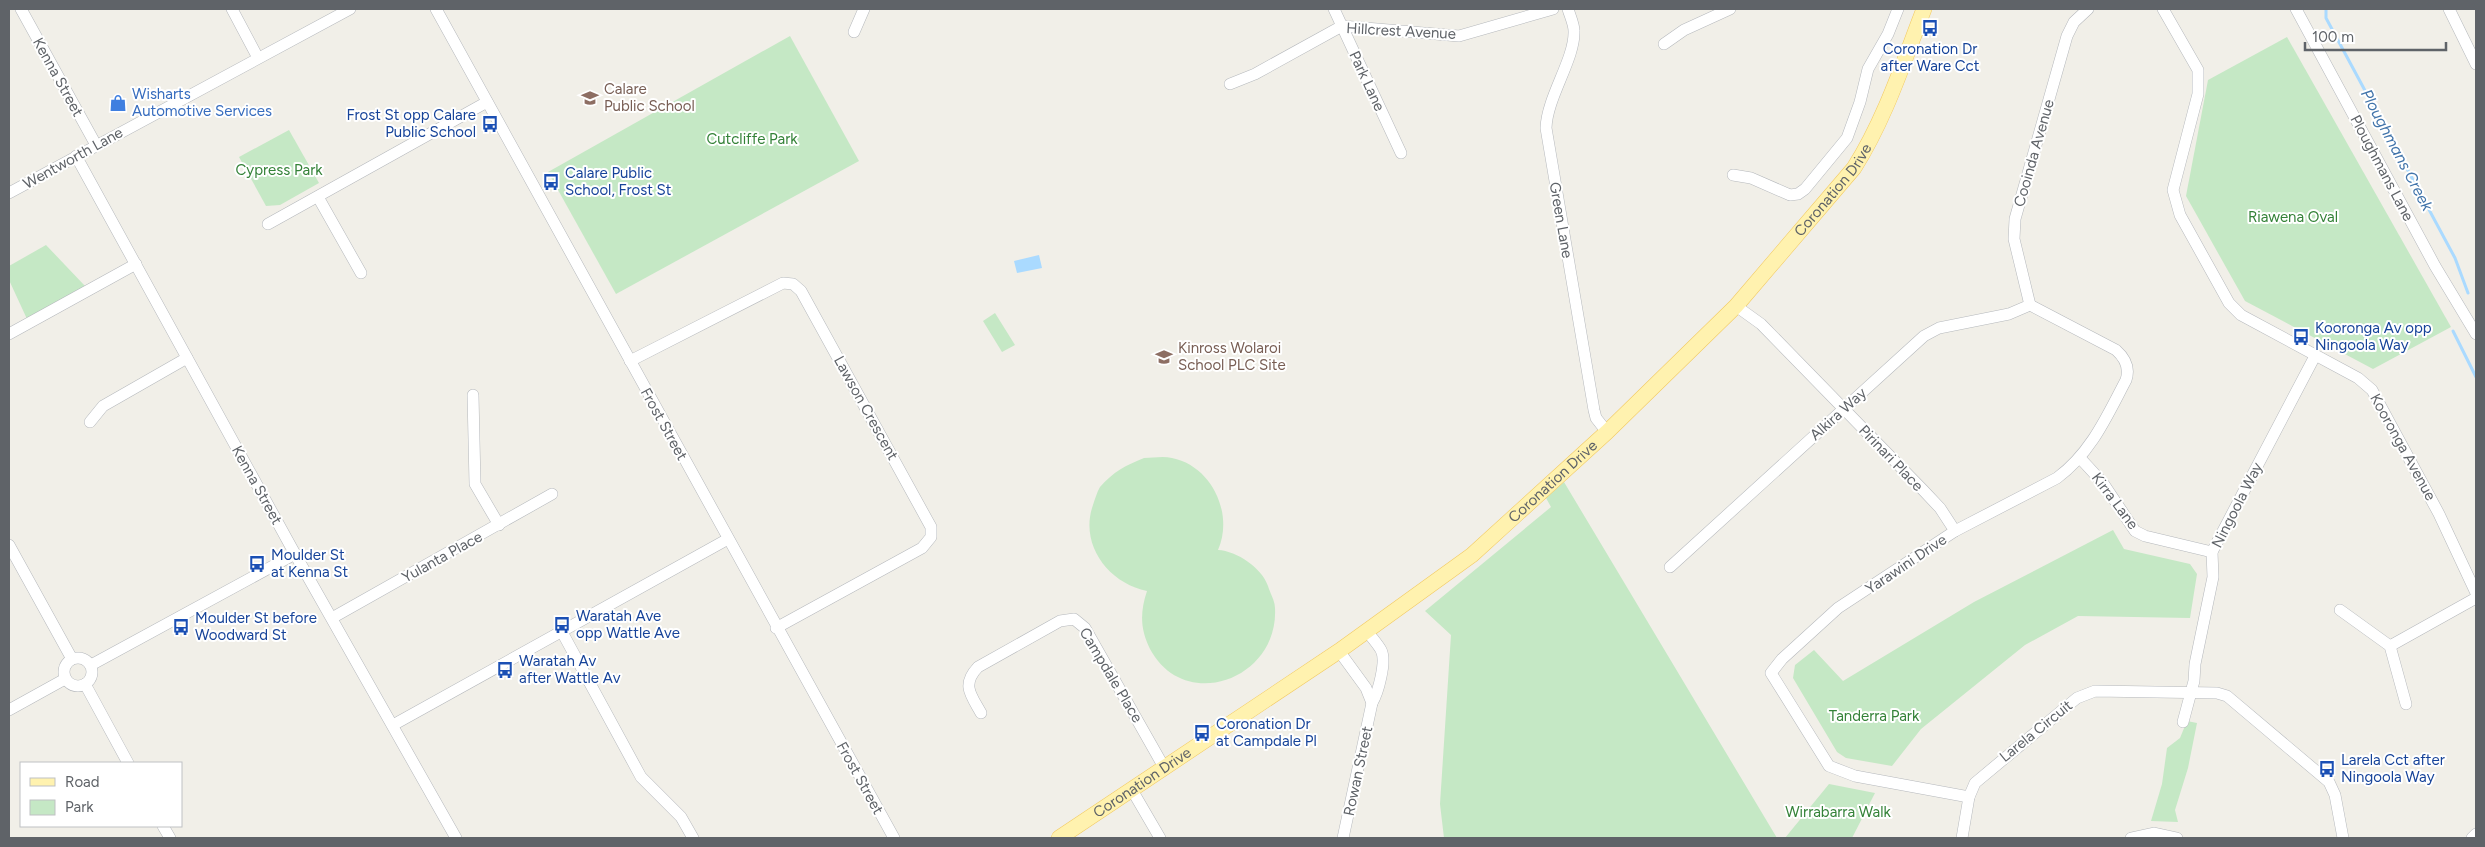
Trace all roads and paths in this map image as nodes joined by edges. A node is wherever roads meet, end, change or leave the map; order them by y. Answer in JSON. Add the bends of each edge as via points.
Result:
{"nodes":[{"id":1,"x":21,"y":9,"type":"edge"},
{"id":2,"x":232,"y":9,"type":"edge"},
{"id":3,"x":350,"y":9,"type":"edge"},
{"id":4,"x":436,"y":9,"type":"edge"},
{"id":5,"x":864,"y":9,"type":"edge"},
{"id":6,"x":1334,"y":9,"type":"edge"},
{"id":7,"x":1553,"y":9,"type":"edge"},
{"id":8,"x":1568,"y":9,"type":"edge"},
{"id":9,"x":1730,"y":9,"type":"edge"},
{"id":10,"x":1898,"y":9,"type":"edge"},
{"id":11,"x":1924,"y":9,"type":"edge"},
{"id":12,"x":2088,"y":9,"type":"edge"},
{"id":13,"x":2163,"y":9,"type":"edge"},
{"id":14,"x":2296,"y":9,"type":"edge"},
{"id":15,"x":2449,"y":9,"type":"edge"},
{"id":16,"x":1342,"y":26,"type":"junction"},
{"id":17,"x":854,"y":32,"type":"dead end"},
{"id":18,"x":1664,"y":44,"type":"dead end"},
{"id":19,"x":258,"y":58,"type":"junction"},
{"id":20,"x":2476,"y":64,"type":"edge"},
{"id":21,"x":1230,"y":84,"type":"dead end"},
{"id":22,"x":487,"y":102,"type":"junction"},
{"id":23,"x":96,"y":145,"type":"junction"},
{"id":24,"x":1401,"y":153,"type":"dead end"},
{"id":25,"x":76,"y":156,"type":"junction"},
{"id":26,"x":1733,"y":175,"type":"dead end"},
{"id":27,"x":9,"y":193,"type":"edge"},
{"id":28,"x":318,"y":196,"type":"junction"},
{"id":29,"x":268,"y":224,"type":"dead end"},
{"id":30,"x":136,"y":264,"type":"junction"},
{"id":31,"x":361,"y":273,"type":"dead end"},
{"id":32,"x":2030,"y":305,"type":"junction"},
{"id":33,"x":1736,"y":306,"type":"junction"},
{"id":34,"x":2473,"y":330,"type":"edge"},
{"id":35,"x":9,"y":334,"type":"edge"},
{"id":36,"x":2476,"y":342,"type":"edge"},
{"id":37,"x":2315,"y":356,"type":"junction"},
{"id":38,"x":187,"y":358,"type":"junction"},
{"id":39,"x":630,"y":361,"type":"junction"},
{"id":40,"x":473,"y":395,"type":"dead end"},
{"id":41,"x":1843,"y":409,"type":"junction"},
{"id":42,"x":90,"y":422,"type":"dead end"},
{"id":43,"x":1607,"y":432,"type":"junction"},
{"id":44,"x":2080,"y":458,"type":"junction"},
{"id":45,"x":552,"y":494,"type":"dead end"},
{"id":46,"x":499,"y":525,"type":"junction"},
{"id":47,"x":1955,"y":531,"type":"junction"},
{"id":48,"x":728,"y":539,"type":"junction"},
{"id":49,"x":9,"y":545,"type":"edge"},
{"id":50,"x":2212,"y":552,"type":"junction"},
{"id":51,"x":295,"y":554,"type":"junction"},
{"id":52,"x":1670,"y":567,"type":"dead end"},
{"id":53,"x":2476,"y":592,"type":"edge"},
{"id":54,"x":2476,"y":598,"type":"edge"},
{"id":55,"x":2340,"y":610,"type":"dead end"},
{"id":56,"x":332,"y":618,"type":"junction"},
{"id":57,"x":776,"y":628,"type":"junction"},
{"id":58,"x":1367,"y":631,"type":"junction"},
{"id":59,"x":562,"y":632,"type":"junction"},
{"id":60,"x":2390,"y":646,"type":"junction"},
{"id":61,"x":1339,"y":651,"type":"junction"},
{"id":62,"x":72,"y":659,"type":"junction"},
{"id":63,"x":91,"y":665,"type":"junction"},
{"id":64,"x":65,"y":679,"type":"junction"},
{"id":65,"x":85,"y":684,"type":"junction"},
{"id":66,"x":2190,"y":694,"type":"junction"},
{"id":67,"x":1372,"y":704,"type":"junction"},
{"id":68,"x":2406,"y":704,"type":"dead end"},
{"id":69,"x":9,"y":710,"type":"edge"},
{"id":70,"x":981,"y":713,"type":"dead end"},
{"id":71,"x":2183,"y":722,"type":"dead end"},
{"id":72,"x":393,"y":725,"type":"junction"},
{"id":73,"x":127,"y":762,"type":"edge"},
{"id":74,"x":1165,"y":769,"type":"junction"},
{"id":75,"x":1132,"y":790,"type":"junction"},
{"id":76,"x":1969,"y":797,"type":"junction"},
{"id":77,"x":164,"y":827,"type":"edge"},
{"id":78,"x":2476,"y":834,"type":"edge"},
{"id":79,"x":170,"y":838,"type":"edge"},
{"id":80,"x":456,"y":838,"type":"edge"},
{"id":81,"x":693,"y":838,"type":"edge"},
{"id":82,"x":894,"y":838,"type":"edge"},
{"id":83,"x":1059,"y":838,"type":"edge"},
{"id":84,"x":1160,"y":838,"type":"edge"},
{"id":85,"x":1344,"y":838,"type":"edge"},
{"id":86,"x":1962,"y":838,"type":"edge"},
{"id":87,"x":2131,"y":838,"type":"edge"},
{"id":88,"x":2177,"y":838,"type":"edge"},
{"id":89,"x":2343,"y":838,"type":"edge"},
{"id":90,"x":2472,"y":838,"type":"edge"}],
"edges":[{"from":1,"to":23,"type":"street","name":"Kenna Street"},
{"from":2,"to":19,"type":"street"},
{"from":3,"to":19,"type":"street","name":"Wentworth Lane"},
{"from":4,"to":22,"type":"street","name":"Frost Street"},
{"from":5,"to":17,"type":"street"},
{"from":6,"to":16,"type":"street","name":"Park Lane"},
{"from":7,"to":16,"type":"street","name":"Hillcrest Avenue","via":[[1459,36]]},
{"from":8,"to":43,"type":"street","name":"Green Lane","via":[[1574,31],[1572,44],[1547,114],[1546,128],[1594,410]]},
{"from":9,"to":18,"type":"street","via":[[1684,30]]},
{"from":10,"to":26,"type":"street","via":[[1868,69],[1847,138],[1805,189],[1790,195],[1751,178]]},
{"from":11,"to":33,"type":"main road","name":"Coronation Drive","via":[[1870,143],[1854,168]]},
{"from":12,"to":32,"type":"street","name":"Cooinda Avenue","via":[[2074,22],[2067,36],[2014,219],[2014,239]]},
{"from":13,"to":37,"type":"street","name":"Kooronga Avenue","via":[[2198,70],[2198,94],[2173,190],[2180,215],[2229,303],[2242,315]]},
{"from":14,"to":34,"type":"street","name":"Ploughmans Lane"},
{"from":15,"to":20,"type":"street"},
{"from":16,"to":21,"type":"street","name":"Hillcrest Avenue","via":[[1255,74]]},
{"from":16,"to":24,"type":"street","name":"Park Lane"},
{"from":19,"to":23,"type":"street","name":"Wentworth Lane"},
{"from":22,"to":28,"type":"street"},
{"from":22,"to":39,"type":"street","name":"Frost Street"},
{"from":23,"to":25,"type":"street","name":"Wentworth Lane"},
{"from":25,"to":27,"type":"street","name":"Wentworth Lane"},
{"from":25,"to":30,"type":"street","name":"Kenna Street"},
{"from":28,"to":29,"type":"street"},
{"from":28,"to":31,"type":"street"},
{"from":30,"to":35,"type":"street"},
{"from":30,"to":38,"type":"street","name":"Kenna Street"},
{"from":32,"to":41,"type":"street","name":"Alkira Way","via":[[2009,314],[1939,328],[1929,333]]},
{"from":32,"to":44,"type":"street","name":"Yarawini Drive","via":[[2116,350],[2126,362],[2126,380],[2093,441]]},
{"from":33,"to":41,"type":"street","name":"Pirinari Place","via":[[1761,324]]},
{"from":33,"to":43,"type":"main road","name":"Coronation Drive"},
{"from":34,"to":36,"type":"street","name":"Ploughmans Lane","via":[[2470,330]]},
{"from":37,"to":50,"type":"street","name":"Ningoola Way"},
{"from":37,"to":53,"type":"street","name":"Kooronga Avenue","via":[[2358,378],[2372,390],[2439,514]]},
{"from":38,"to":42,"type":"street","via":[[103,406]]},
{"from":38,"to":51,"type":"street","name":"Kenna Street"},
{"from":39,"to":48,"type":"street","name":"Frost Street"},
{"from":39,"to":57,"type":"street","name":"Lawson Crescent","via":[[783,283],[793,284],[801,291],[927,518],[931,538],[922,548]]},
{"from":40,"to":46,"type":"street","via":[[476,484]]},
{"from":41,"to":47,"type":"street","name":"Pirinari Place","via":[[1940,508]]},
{"from":41,"to":52,"type":"street","name":"Alkira Way"},
{"from":43,"to":58,"type":"main road","name":"Coronation Drive","via":[[1472,555]]},
{"from":44,"to":47,"type":"street","name":"Yarawini Drive","via":[[2051,482]]},
{"from":44,"to":50,"type":"street","name":"Kirra Lane","via":[[2103,483],[2134,531]]},
{"from":45,"to":46,"type":"street","name":"Yulanta Place"},
{"from":46,"to":56,"type":"street","name":"Yulanta Place"},
{"from":47,"to":76,"type":"street","name":"Yarawini Drive","via":[[1832,614],[1782,658],[1772,673],[1829,766],[1855,776]]},
{"from":48,"to":57,"type":"street","name":"Frost Street"},
{"from":48,"to":59,"type":"street"},
{"from":49,"to":62,"type":"street"},
{"from":50,"to":66,"type":"street","name":"Ningoola Way","via":[[2212,577]]},
{"from":51,"to":56,"type":"street","name":"Kenna Street"},
{"from":51,"to":63,"type":"street"},
{"from":54,"to":60,"type":"street"},
{"from":55,"to":60,"type":"street"},
{"from":56,"to":72,"type":"street","name":"Kenna Street"},
{"from":57,"to":82,"type":"street","name":"Frost Street"},
{"from":58,"to":61,"type":"main road","name":"Coronation Drive"},
{"from":58,"to":67,"type":"street","name":"Rowan Street","via":[[1383,656],[1377,695]]},
{"from":59,"to":72,"type":"street"},
{"from":59,"to":81,"type":"street","via":[[641,777],[682,817]]},
{"from":60,"to":68,"type":"street"},
{"from":61,"to":67,"type":"street","via":[[1366,688]]},
{"from":61,"to":74,"type":"main road","name":"Coronation Drive"},
{"from":62,"to":63,"type":"street","via":[[84,659]]},
{"from":62,"to":64,"type":"street","via":[[64,670]]},
{"from":63,"to":65,"type":"street","via":[[92,673]]},
{"from":64,"to":65,"type":"street","via":[[76,686]]},
{"from":64,"to":69,"type":"street"},
{"from":65,"to":73,"type":"street"},
{"from":66,"to":71,"type":"street"},
{"from":66,"to":76,"type":"street","name":"Larela Circuit","via":[[2095,692],[2082,695],[1980,777]]},
{"from":66,"to":89,"type":"street","name":"Larela Circuit","via":[[2227,696],[2329,782],[2335,795]]},
{"from":67,"to":85,"type":"street","name":"Rowan Street"},
{"from":70,"to":74,"type":"street","name":"Campdale Place","via":[[968,686],[969,678],[978,667],[1060,621],[1074,619],[1085,628]]},
{"from":72,"to":80,"type":"street","name":"Kenna Street"},
{"from":74,"to":75,"type":"main road","name":"Coronation Drive"},
{"from":75,"to":83,"type":"main road","name":"Coronation Drive"},
{"from":75,"to":84,"type":"street"},
{"from":76,"to":86,"type":"street","name":"Larela Circuit"},
{"from":77,"to":79,"type":"street"},
{"from":78,"to":90,"type":"street"},
{"from":87,"to":88,"type":"street","via":[[2154,833]]}]}
